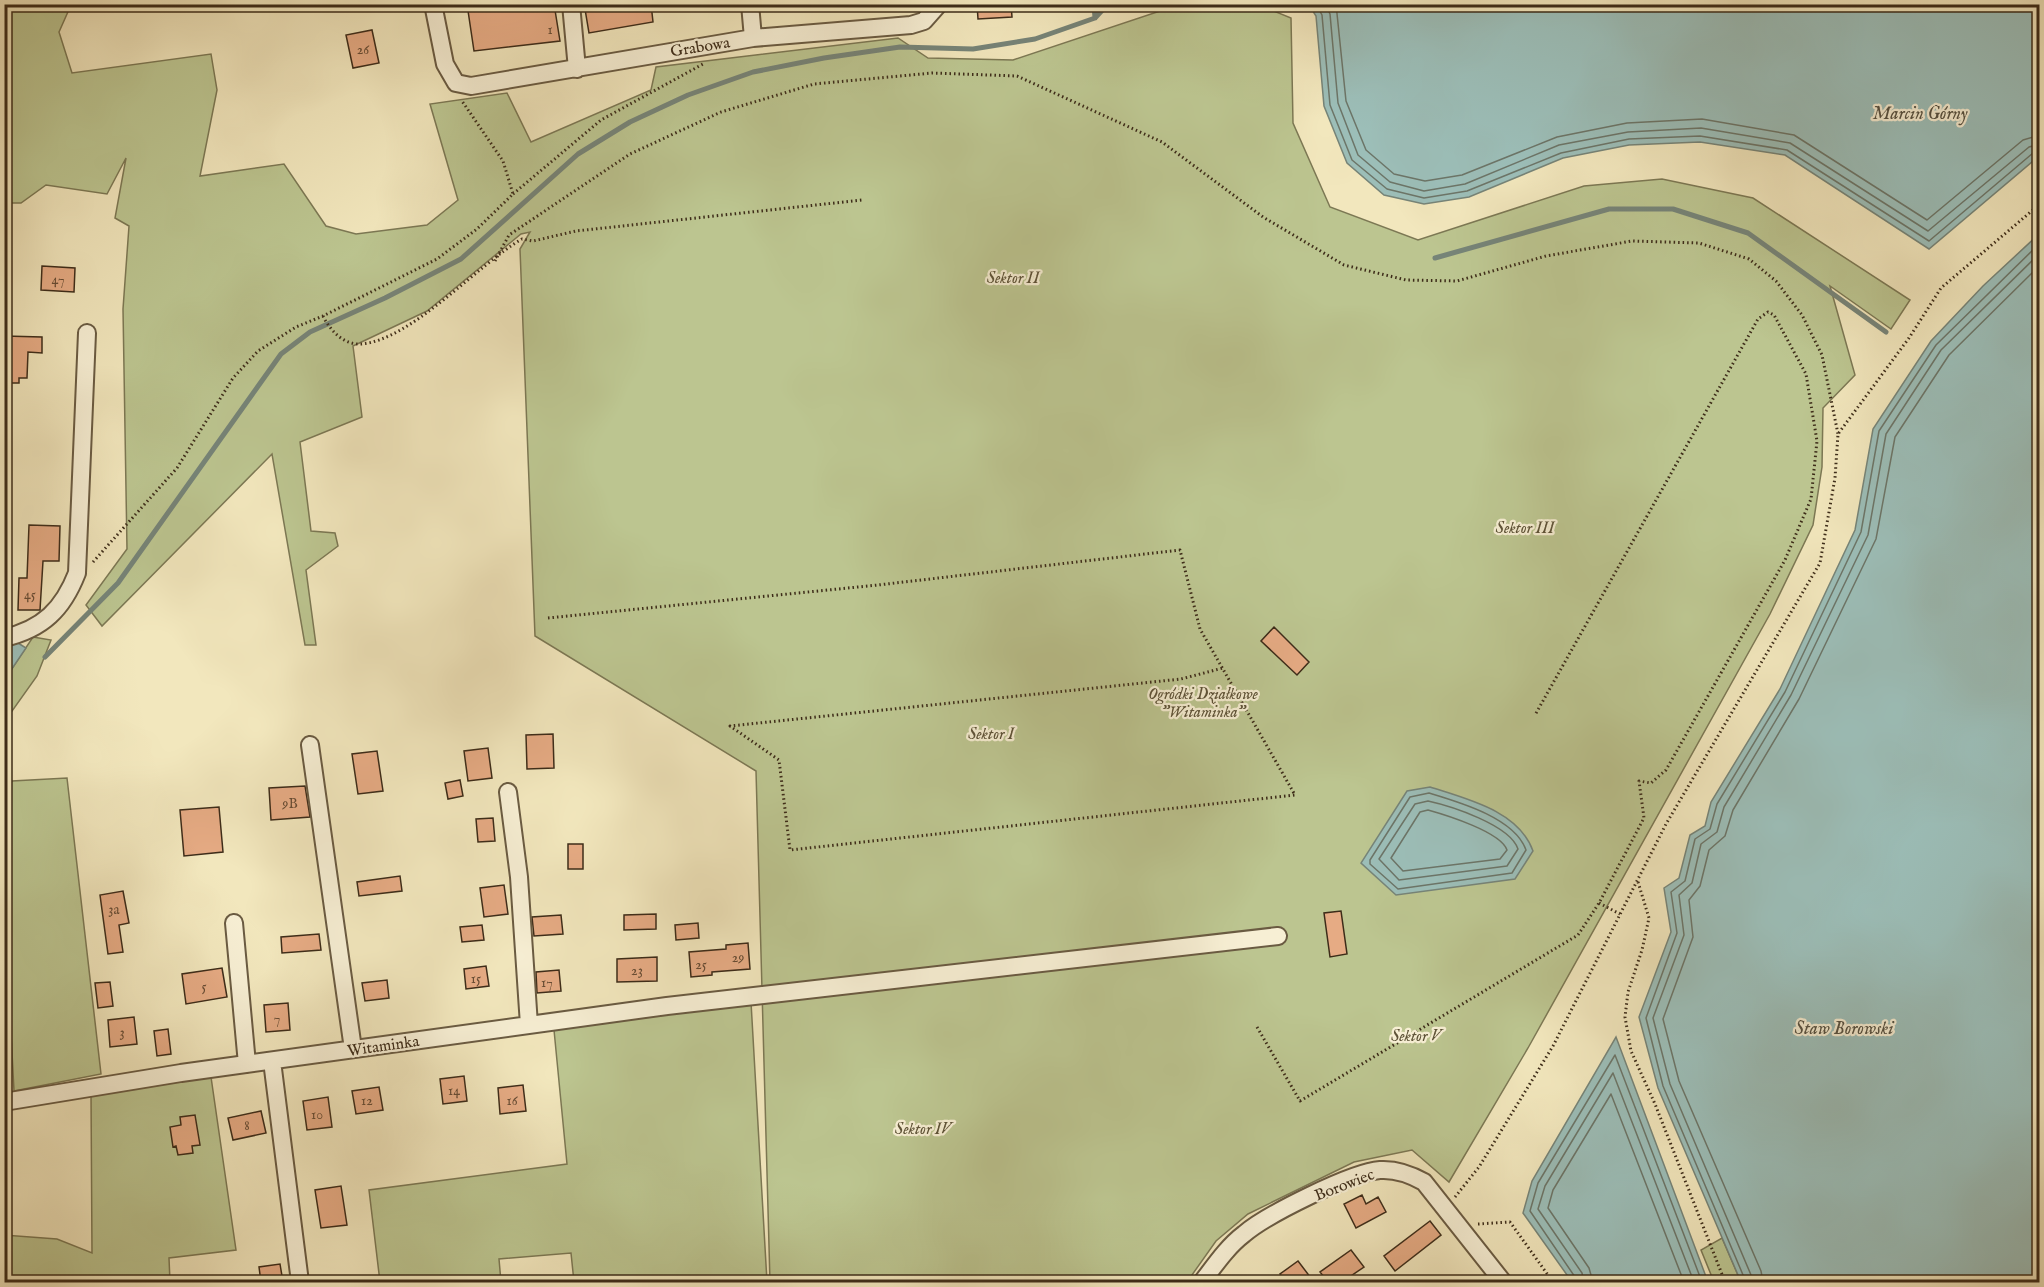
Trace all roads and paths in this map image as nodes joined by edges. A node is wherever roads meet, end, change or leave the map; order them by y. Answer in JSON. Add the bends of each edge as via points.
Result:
{"nodes":[{"id":1,"x":433,"y":4,"type":"edge"},
{"id":2,"x":571,"y":4,"type":"edge"},
{"id":3,"x":750,"y":4,"type":"edge"},
{"id":4,"x":939,"y":4,"type":"edge"},
{"id":5,"x":753,"y":38,"type":"junction"},
{"id":6,"x":711,"y":60,"type":"dead end"},
{"id":7,"x":577,"y":69,"type":"junction"},
{"id":8,"x":456,"y":83,"type":"junction"},
{"id":9,"x":513,"y":194,"type":"junction"},
{"id":10,"x":862,"y":200,"type":"dead end"},
{"id":11,"x":2040,"y":204,"type":"edge"},
{"id":12,"x":495,"y":261,"type":"junction"},
{"id":13,"x":323,"y":316,"type":"junction"},
{"id":14,"x":87,"y":333,"type":"dead end"},
{"id":15,"x":1838,"y":434,"type":"junction"},
{"id":16,"x":77,"y":573,"type":"junction"},
{"id":17,"x":548,"y":618,"type":"dead end"},
{"id":18,"x":4,"y":638,"type":"edge"},
{"id":19,"x":1223,"y":668,"type":"junction"},
{"id":20,"x":1535,"y":715,"type":"dead end"},
{"id":21,"x":310,"y":745,"type":"dead end"},
{"id":22,"x":508,"y":792,"type":"dead end"},
{"id":23,"x":1638,"y":880,"type":"junction"},
{"id":24,"x":1599,"y":903,"type":"junction"},
{"id":25,"x":1620,"y":914,"type":"junction"},
{"id":26,"x":234,"y":923,"type":"dead end"},
{"id":27,"x":1278,"y":936,"type":"dead end"},
{"id":28,"x":529,"y":1025,"type":"junction"},
{"id":29,"x":1257,"y":1027,"type":"dead end"},
{"id":30,"x":353,"y":1049,"type":"junction"},
{"id":31,"x":272,"y":1061,"type":"junction"},
{"id":32,"x":247,"y":1064,"type":"junction"},
{"id":33,"x":4,"y":1102,"type":"edge"},
{"id":34,"x":1445,"y":1209,"type":"junction"},
{"id":35,"x":1458,"y":1225,"type":"junction"},
{"id":36,"x":300,"y":1282,"type":"edge"},
{"id":37,"x":1202,"y":1282,"type":"edge"},
{"id":38,"x":1503,"y":1282,"type":"edge"},
{"id":39,"x":1553,"y":1282,"type":"edge"},
{"id":40,"x":1725,"y":1282,"type":"edge"}],
"edges":[{"from":1,"to":8,"type":"street","via":[[445,64]]},
{"from":2,"to":7,"type":"street"},
{"from":3,"to":5,"type":"street"},
{"from":4,"to":5,"type":"street","name":"Grabowa","via":[[924,21],[911,25]]},
{"from":5,"to":7,"type":"street","name":"Grabowa"},
{"from":6,"to":9,"type":"path","via":[[601,120]]},
{"from":7,"to":8,"type":"street","name":"Grabowa","via":[[471,86]]},
{"from":8,"to":9,"type":"path","via":[[460,98],[502,161]]},
{"from":9,"to":13,"type":"path","via":[[477,230],[437,259]]},
{"from":10,"to":12,"type":"path","via":[[576,231],[533,241],[522,239]]},
{"from":11,"to":15,"type":"path","via":[[1941,288]]},
{"from":12,"to":13,"type":"path","via":[[392,334],[360,344],[330,330]]},
{"from":12,"to":15,"type":"path","via":[[509,235],[630,154],[721,112],[814,84],[932,73],[1017,76],[1162,142],[1263,217],[1344,265],[1406,280],[1457,281],[1545,256],[1632,241],[1699,243],[1749,260],[1776,281],[1802,315],[1822,355]]},
{"from":13,"to":16,"type":"path","via":[[296,327],[258,351],[233,378],[177,468],[104,551]]},
{"from":14,"to":16,"type":"street"},
{"from":15,"to":23,"type":"path","via":[[1835,478],[1820,563],[1666,824]]},
{"from":16,"to":18,"type":"street","via":[[59,609],[28,630]]},
{"from":17,"to":19,"type":"path","via":[[1180,550],[1200,629]]},
{"from":19,"to":19,"type":"path","via":[[1181,680],[730,726],[779,760],[790,850],[1295,795]]},
{"from":20,"to":24,"type":"path","via":[[1758,319],[1768,312],[1774,315],[1806,374],[1817,441],[1811,499],[1785,560],[1666,770],[1651,783],[1639,781],[1644,818]]},
{"from":21,"to":30,"type":"street"},
{"from":22,"to":28,"type":"street","via":[[519,877]]},
{"from":23,"to":25,"type":"path"},
{"from":23,"to":40,"type":"path","via":[[1649,918],[1628,992],[1625,1017],[1631,1051]]},
{"from":24,"to":25,"type":"path"},
{"from":24,"to":29,"type":"path","via":[[1578,935],[1300,1101]]},
{"from":25,"to":34,"type":"path","via":[[1553,1046],[1479,1167]]},
{"from":26,"to":32,"type":"street"},
{"from":27,"to":28,"type":"street","name":"Witaminka","via":[[762,994]]},
{"from":28,"to":30,"type":"street","name":"Witaminka"},
{"from":30,"to":31,"type":"street","name":"Witaminka"},
{"from":31,"to":32,"type":"street","name":"Witaminka"},
{"from":31,"to":36,"type":"street"},
{"from":32,"to":33,"type":"street","name":"Witaminka"},
{"from":34,"to":35,"type":"street","name":"Borowiec"},
{"from":34,"to":37,"type":"street","name":"Borowiec","via":[[1424,1182],[1412,1175],[1389,1170],[1366,1173],[1258,1222],[1235,1241]]},
{"from":35,"to":38,"type":"street","name":"Borowiec"},
{"from":35,"to":39,"type":"path","via":[[1510,1222]]}]}
